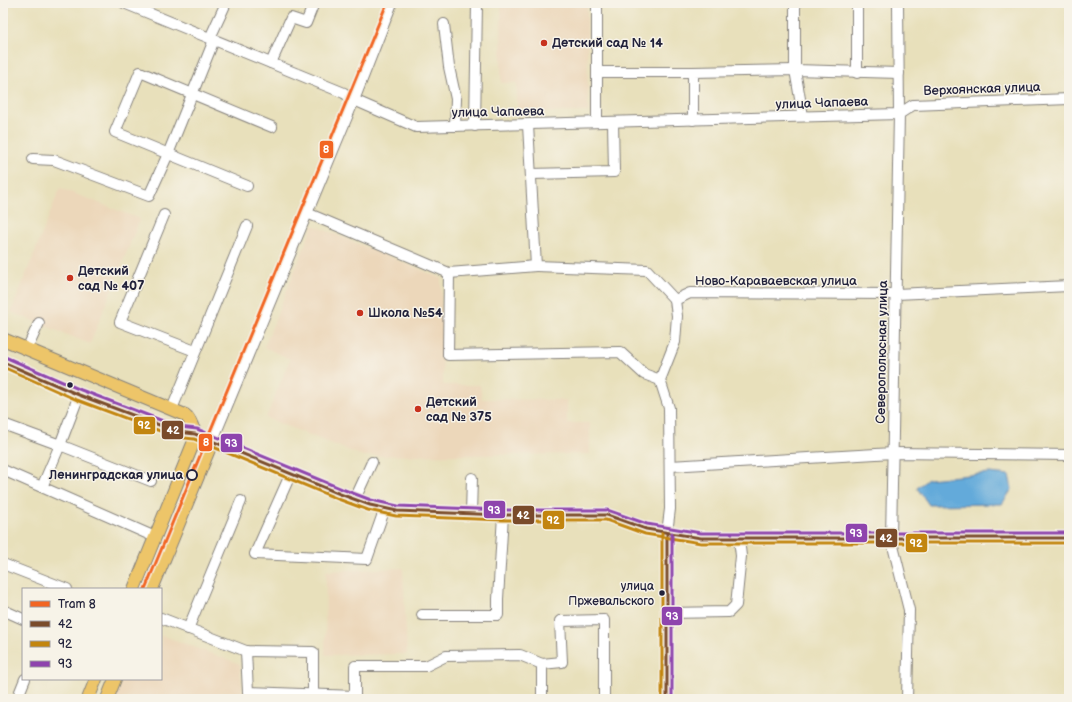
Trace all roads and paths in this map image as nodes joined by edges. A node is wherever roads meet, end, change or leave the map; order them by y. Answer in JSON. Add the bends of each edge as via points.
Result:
{"nodes":[{"id":1,"x":124,"y":3,"type":"edge"},
{"id":2,"x":226,"y":3,"type":"edge"},
{"id":3,"x":314,"y":3,"type":"edge"},
{"id":4,"x":392,"y":3,"type":"edge"},
{"id":5,"x":477,"y":3,"type":"edge"},
{"id":6,"x":597,"y":3,"type":"edge"},
{"id":7,"x":795,"y":3,"type":"edge"},
{"id":8,"x":857,"y":3,"type":"edge"},
{"id":9,"x":898,"y":3,"type":"edge"},
{"id":10,"x":444,"y":24,"type":"dead end"},
{"id":11,"x":212,"y":39,"type":"junction"},
{"id":12,"x":271,"y":63,"type":"junction"},
{"id":13,"x":795,"y":70,"type":"junction"},
{"id":14,"x":597,"y":72,"type":"junction"},
{"id":15,"x":693,"y":72,"type":"junction"},
{"id":16,"x":857,"y":73,"type":"junction"},
{"id":17,"x":898,"y":73,"type":"junction"},
{"id":18,"x":193,"y":93,"type":"junction"},
{"id":19,"x":1069,"y":99,"type":"edge"},
{"id":20,"x":354,"y":100,"type":"junction"},
{"id":21,"x":899,"y":114,"type":"junction"},
{"id":22,"x":803,"y":116,"type":"junction"},
{"id":23,"x":692,"y":120,"type":"junction"},
{"id":24,"x":597,"y":122,"type":"junction"},
{"id":25,"x":613,"y":122,"type":"junction"},
{"id":26,"x":528,"y":125,"type":"junction"},
{"id":27,"x":455,"y":126,"type":"junction"},
{"id":28,"x":475,"y":126,"type":"junction"},
{"id":29,"x":272,"y":127,"type":"dead end"},
{"id":30,"x":168,"y":154,"type":"junction"},
{"id":31,"x":33,"y":159,"type":"dead end"},
{"id":32,"x":531,"y":174,"type":"junction"},
{"id":33,"x":247,"y":186,"type":"dead end"},
{"id":34,"x":307,"y":213,"type":"junction"},
{"id":35,"x":164,"y":215,"type":"dead end"},
{"id":36,"x":247,"y":226,"type":"dead end"},
{"id":37,"x":536,"y":266,"type":"junction"},
{"id":38,"x":449,"y":273,"type":"junction"},
{"id":39,"x":1069,"y":286,"type":"edge"},
{"id":40,"x":896,"y":294,"type":"junction"},
{"id":41,"x":675,"y":300,"type":"junction"},
{"id":42,"x":39,"y":324,"type":"dead end"},
{"id":43,"x":3,"y":339,"type":"edge"},
{"id":44,"x":27,"y":349,"type":"junction"},
{"id":45,"x":195,"y":351,"type":"junction"},
{"id":46,"x":3,"y":362,"type":"edge"},
{"id":47,"x":660,"y":380,"type":"junction"},
{"id":48,"x":80,"y":394,"type":"junction"},
{"id":49,"x":172,"y":409,"type":"junction"},
{"id":50,"x":3,"y":424,"type":"edge"},
{"id":51,"x":197,"y":434,"type":"junction"},
{"id":52,"x":212,"y":442,"type":"junction"},
{"id":53,"x":60,"y":445,"type":"junction"},
{"id":54,"x":893,"y":453,"type":"junction"},
{"id":55,"x":1069,"y":455,"type":"edge"},
{"id":56,"x":372,"y":462,"type":"dead end"},
{"id":57,"x":670,"y":466,"type":"junction"},
{"id":58,"x":3,"y":470,"type":"edge"},
{"id":59,"x":290,"y":473,"type":"junction"},
{"id":60,"x":472,"y":478,"type":"dead end"},
{"id":61,"x":151,"y":481,"type":"dead end"},
{"id":62,"x":42,"y":487,"type":"junction"},
{"id":63,"x":355,"y":499,"type":"junction"},
{"id":64,"x":241,"y":501,"type":"dead end"},
{"id":65,"x":385,"y":508,"type":"junction"},
{"id":66,"x":471,"y":514,"type":"junction"},
{"id":67,"x":503,"y":515,"type":"junction"},
{"id":68,"x":667,"y":533,"type":"junction"},
{"id":69,"x":155,"y":537,"type":"junction"},
{"id":70,"x":891,"y":538,"type":"junction"},
{"id":71,"x":1069,"y":538,"type":"edge"},
{"id":72,"x":739,"y":539,"type":"junction"},
{"id":73,"x":3,"y":564,"type":"edge"},
{"id":74,"x":64,"y":588,"type":"edge"},
{"id":75,"x":134,"y":588,"type":"edge"},
{"id":76,"x":152,"y":588,"type":"edge"},
{"id":77,"x":3,"y":610,"type":"edge"},
{"id":78,"x":667,"y":613,"type":"junction"},
{"id":79,"x":422,"y":615,"type":"dead end"},
{"id":80,"x":162,"y":618,"type":"edge"},
{"id":81,"x":22,"y":619,"type":"edge"},
{"id":82,"x":188,"y":629,"type":"junction"},
{"id":83,"x":246,"y":651,"type":"junction"},
{"id":84,"x":542,"y":664,"type":"junction"},
{"id":85,"x":25,"y":680,"type":"edge"},
{"id":86,"x":96,"y":680,"type":"edge"},
{"id":87,"x":115,"y":680,"type":"edge"},
{"id":88,"x":313,"y":697,"type":"edge"},
{"id":89,"x":355,"y":697,"type":"edge"},
{"id":90,"x":17,"y":699,"type":"edge"},
{"id":91,"x":88,"y":699,"type":"edge"},
{"id":92,"x":106,"y":699,"type":"edge"},
{"id":93,"x":542,"y":699,"type":"edge"},
{"id":94,"x":604,"y":699,"type":"edge"},
{"id":95,"x":667,"y":699,"type":"edge"},
{"id":96,"x":907,"y":699,"type":"edge"}],
"edges":[{"from":1,"to":11,"type":"street","name":"улица Чапаева"},
{"from":2,"to":11,"type":"street"},
{"from":3,"to":12,"type":"street","via":[[306,22],[291,18]]},
{"from":4,"to":20,"type":"street"},
{"from":5,"to":28,"type":"street"},
{"from":6,"to":14,"type":"street"},
{"from":7,"to":13,"type":"street"},
{"from":8,"to":16,"type":"street"},
{"from":9,"to":17,"type":"street","name":"Северополюсная улица"},
{"from":10,"to":27,"type":"street","via":[[456,99]]},
{"from":11,"to":12,"type":"street","name":"улица Чапаева"},
{"from":11,"to":18,"type":"street"},
{"from":12,"to":20,"type":"street","name":"улица Чапаева","via":[[344,92]]},
{"from":13,"to":15,"type":"street"},
{"from":13,"to":16,"type":"street"},
{"from":13,"to":22,"type":"street"},
{"from":14,"to":15,"type":"street"},
{"from":14,"to":24,"type":"street"},
{"from":15,"to":23,"type":"street"},
{"from":16,"to":17,"type":"street"},
{"from":17,"to":21,"type":"street","name":"Северополюсная улица"},
{"from":18,"to":29,"type":"street"},
{"from":18,"to":30,"type":"street"},
{"from":18,"to":30,"type":"street","via":[[140,72],[115,132]]},
{"from":19,"to":21,"type":"street","name":"Верхоянская улица","via":[[913,105]]},
{"from":20,"to":27,"type":"street","name":"улица Чапаева","via":[[416,127]]},
{"from":20,"to":34,"type":"street"},
{"from":21,"to":22,"type":"street","name":"улица Чапаева"},
{"from":21,"to":40,"type":"street","name":"Северополюсная улица"},
{"from":22,"to":23,"type":"street","name":"улица Чапаева"},
{"from":23,"to":25,"type":"street","name":"улица Чапаева"},
{"from":24,"to":25,"type":"street","name":"улица Чапаева"},
{"from":24,"to":26,"type":"street","name":"улица Чапаева"},
{"from":25,"to":32,"type":"street","via":[[614,172]]},
{"from":26,"to":28,"type":"street","name":"улица Чапаева"},
{"from":26,"to":32,"type":"street"},
{"from":27,"to":28,"type":"street","name":"улица Чапаева"},
{"from":30,"to":31,"type":"street","via":[[149,196],[54,160]]},
{"from":30,"to":33,"type":"street"},
{"from":32,"to":37,"type":"street"},
{"from":34,"to":38,"type":"street"},
{"from":34,"to":52,"type":"street"},
{"from":35,"to":45,"type":"street","via":[[120,322]]},
{"from":36,"to":45,"type":"street"},
{"from":37,"to":38,"type":"street"},
{"from":37,"to":41,"type":"street","via":[[647,270]]},
{"from":38,"to":47,"type":"street","via":[[448,356],[620,352],[644,374]]},
{"from":39,"to":40,"type":"street","name":"Ново-Караваевская улица"},
{"from":40,"to":41,"type":"street","name":"Ново-Караваевская улица","via":[[690,293]]},
{"from":40,"to":54,"type":"street","name":"Северополюсная улица"},
{"from":41,"to":47,"type":"street","via":[[675,342]]},
{"from":42,"to":44,"type":"street"},
{"from":43,"to":44,"type":"main road"},
{"from":44,"to":49,"type":"main road"},
{"from":45,"to":49,"type":"street"},
{"from":46,"to":48,"type":"main road"},
{"from":47,"to":57,"type":"street","via":[[669,408]]},
{"from":48,"to":51,"type":"main road","via":[[178,432]]},
{"from":48,"to":53,"type":"street"},
{"from":49,"to":51,"type":"main road","via":[[188,417]]},
{"from":50,"to":53,"type":"street"},
{"from":51,"to":52,"type":"main road"},
{"from":51,"to":69,"type":"main road"},
{"from":52,"to":59,"type":"main road"},
{"from":52,"to":76,"type":"main road"},
{"from":53,"to":61,"type":"street"},
{"from":53,"to":62,"type":"street"},
{"from":54,"to":55,"type":"street"},
{"from":54,"to":57,"type":"street"},
{"from":54,"to":70,"type":"street","name":"Северополюсная улица"},
{"from":56,"to":63,"type":"street"},
{"from":57,"to":68,"type":"street"},
{"from":58,"to":62,"type":"street"},
{"from":59,"to":63,"type":"main road"},
{"from":59,"to":65,"type":"street","via":[[255,554],[367,559]]},
{"from":60,"to":66,"type":"street"},
{"from":62,"to":69,"type":"street"},
{"from":63,"to":65,"type":"main road"},
{"from":64,"to":82,"type":"street"},
{"from":65,"to":66,"type":"main road","via":[[397,511]]},
{"from":66,"to":67,"type":"main road"},
{"from":67,"to":68,"type":"main road","via":[[607,515],[646,529]]},
{"from":67,"to":79,"type":"street","via":[[498,615]]},
{"from":68,"to":72,"type":"main road","via":[[701,538]]},
{"from":68,"to":78,"type":"main road"},
{"from":69,"to":75,"type":"main road"},
{"from":70,"to":71,"type":"main road"},
{"from":70,"to":72,"type":"main road"},
{"from":70,"to":96,"type":"street","name":"Северополюсная улица","via":[[909,610]]},
{"from":72,"to":78,"type":"street","via":[[741,556],[736,605],[729,612]]},
{"from":73,"to":74,"type":"street"},
{"from":77,"to":81,"type":"street"},
{"from":78,"to":95,"type":"main road"},
{"from":80,"to":82,"type":"street"},
{"from":82,"to":83,"type":"street"},
{"from":83,"to":88,"type":"street","via":[[248,692]]},
{"from":83,"to":88,"type":"street","via":[[313,652]]},
{"from":84,"to":89,"type":"street","via":[[520,655],[446,656],[426,666],[355,666]]},
{"from":84,"to":93,"type":"street"},
{"from":84,"to":94,"type":"street","via":[[562,662],[560,621],[604,620]]},
{"from":85,"to":90,"type":"street"},
{"from":86,"to":91,"type":"main road"},
{"from":87,"to":92,"type":"main road"},
{"from":88,"to":89,"type":"street"}]}
